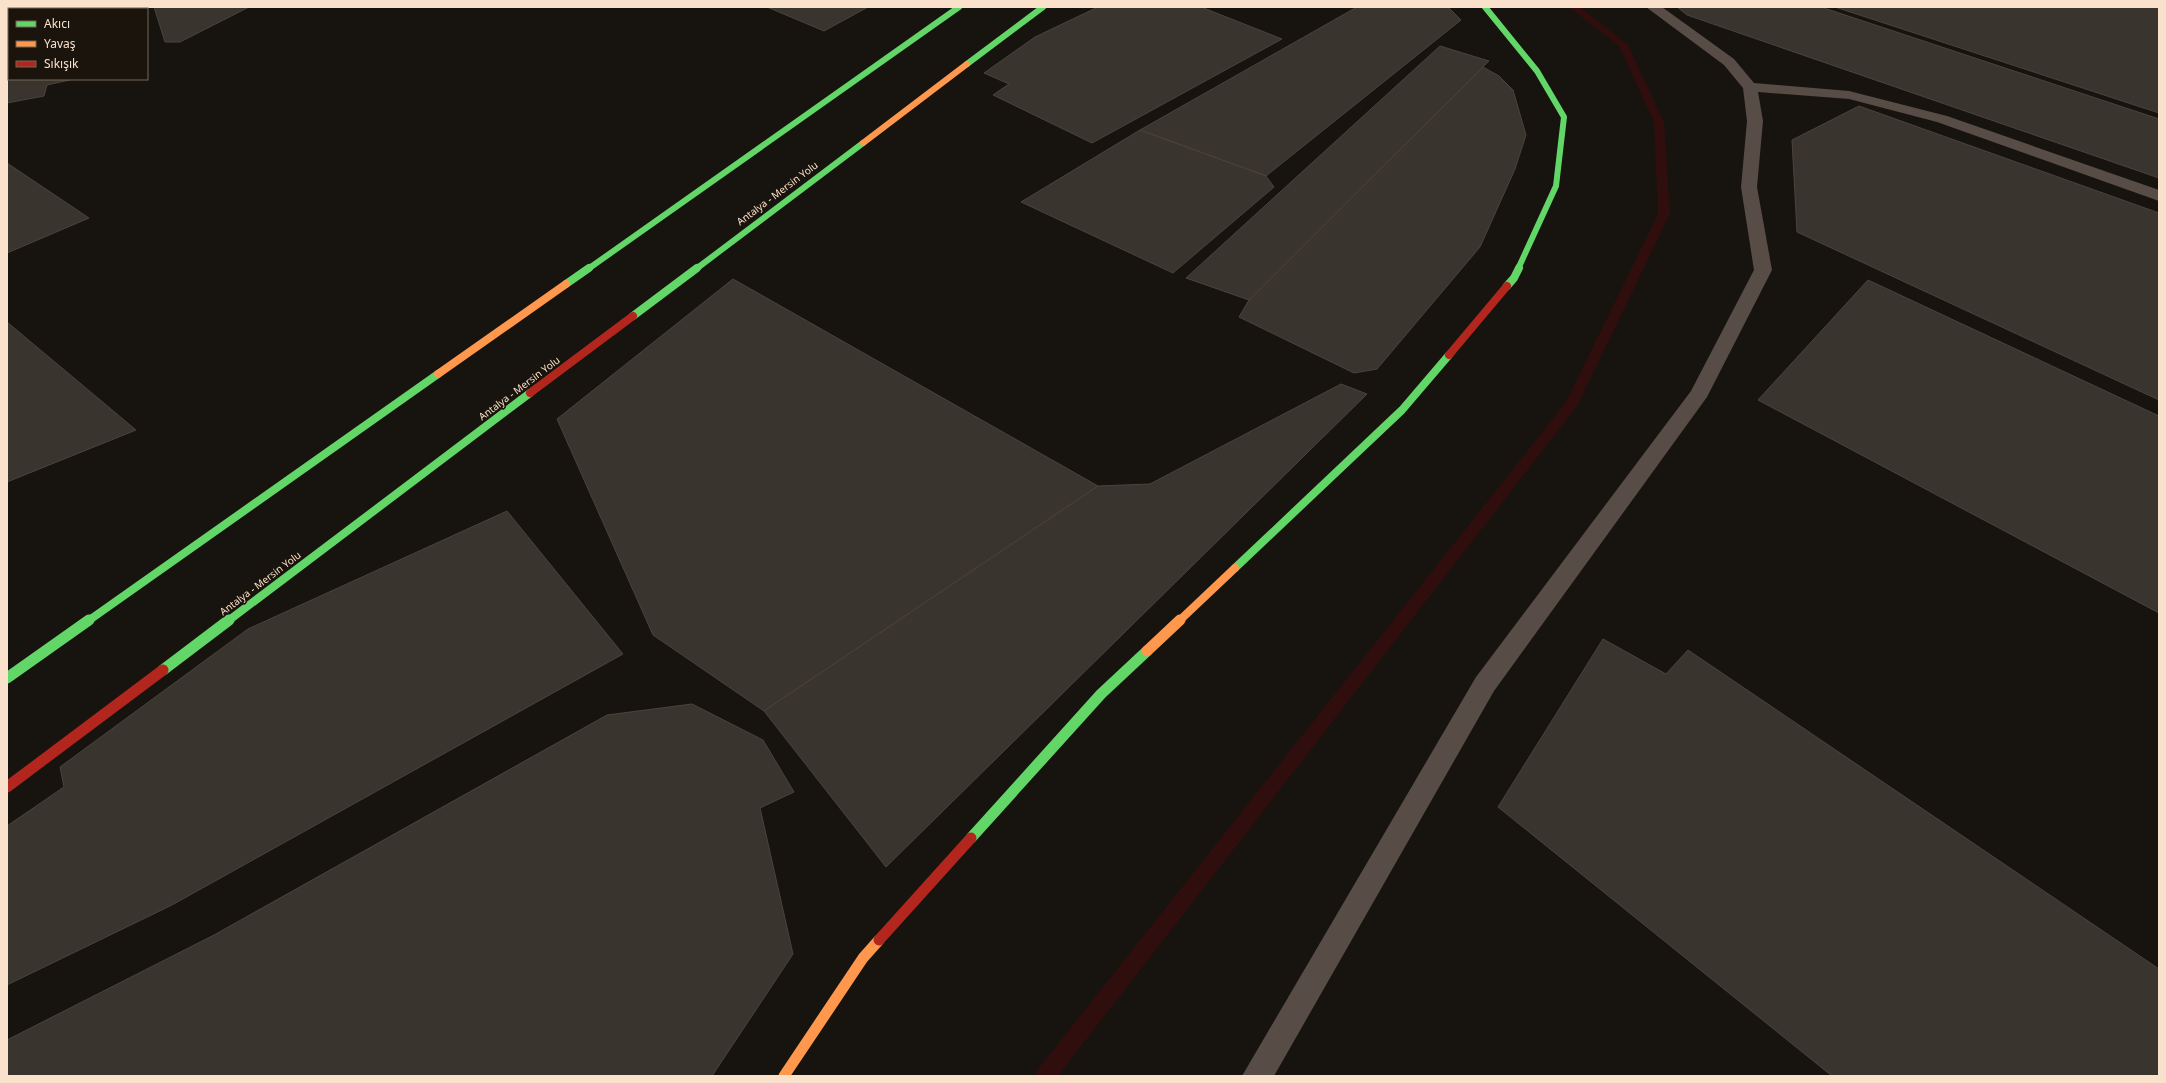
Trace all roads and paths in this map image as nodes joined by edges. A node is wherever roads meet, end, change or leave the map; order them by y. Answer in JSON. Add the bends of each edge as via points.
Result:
{"nodes":[{"id":1,"x":959,"y":7,"type":"edge"},
{"id":2,"x":1043,"y":7,"type":"edge"},
{"id":3,"x":1485,"y":7,"type":"edge"},
{"id":4,"x":1653,"y":7,"type":"edge"},
{"id":5,"x":1750,"y":86,"type":"junction"},
{"id":6,"x":2159,"y":196,"type":"edge"},
{"id":7,"x":7,"y":678,"type":"edge"},
{"id":8,"x":7,"y":787,"type":"edge"},
{"id":9,"x":784,"y":1076,"type":"edge"},
{"id":10,"x":1257,"y":1076,"type":"edge"}],
"edges":[{"from":1,"to":7,"type":"main road"},
{"from":2,"to":8,"type":"main road","name":"Antalya - Mersin Yolu"},
{"from":3,"to":9,"type":"main road","via":[[1537,71],[1564,117],[1556,186],[1514,278],[1402,410],[1101,694],[863,958]]},
{"from":4,"to":5,"type":"street","via":[[1729,62]]},
{"from":5,"to":6,"type":"street","via":[[1849,95],[1942,119]]},
{"from":5,"to":10,"type":"street","via":[[1755,122],[1749,187],[1763,270],[1700,394],[1485,684]]}]}
